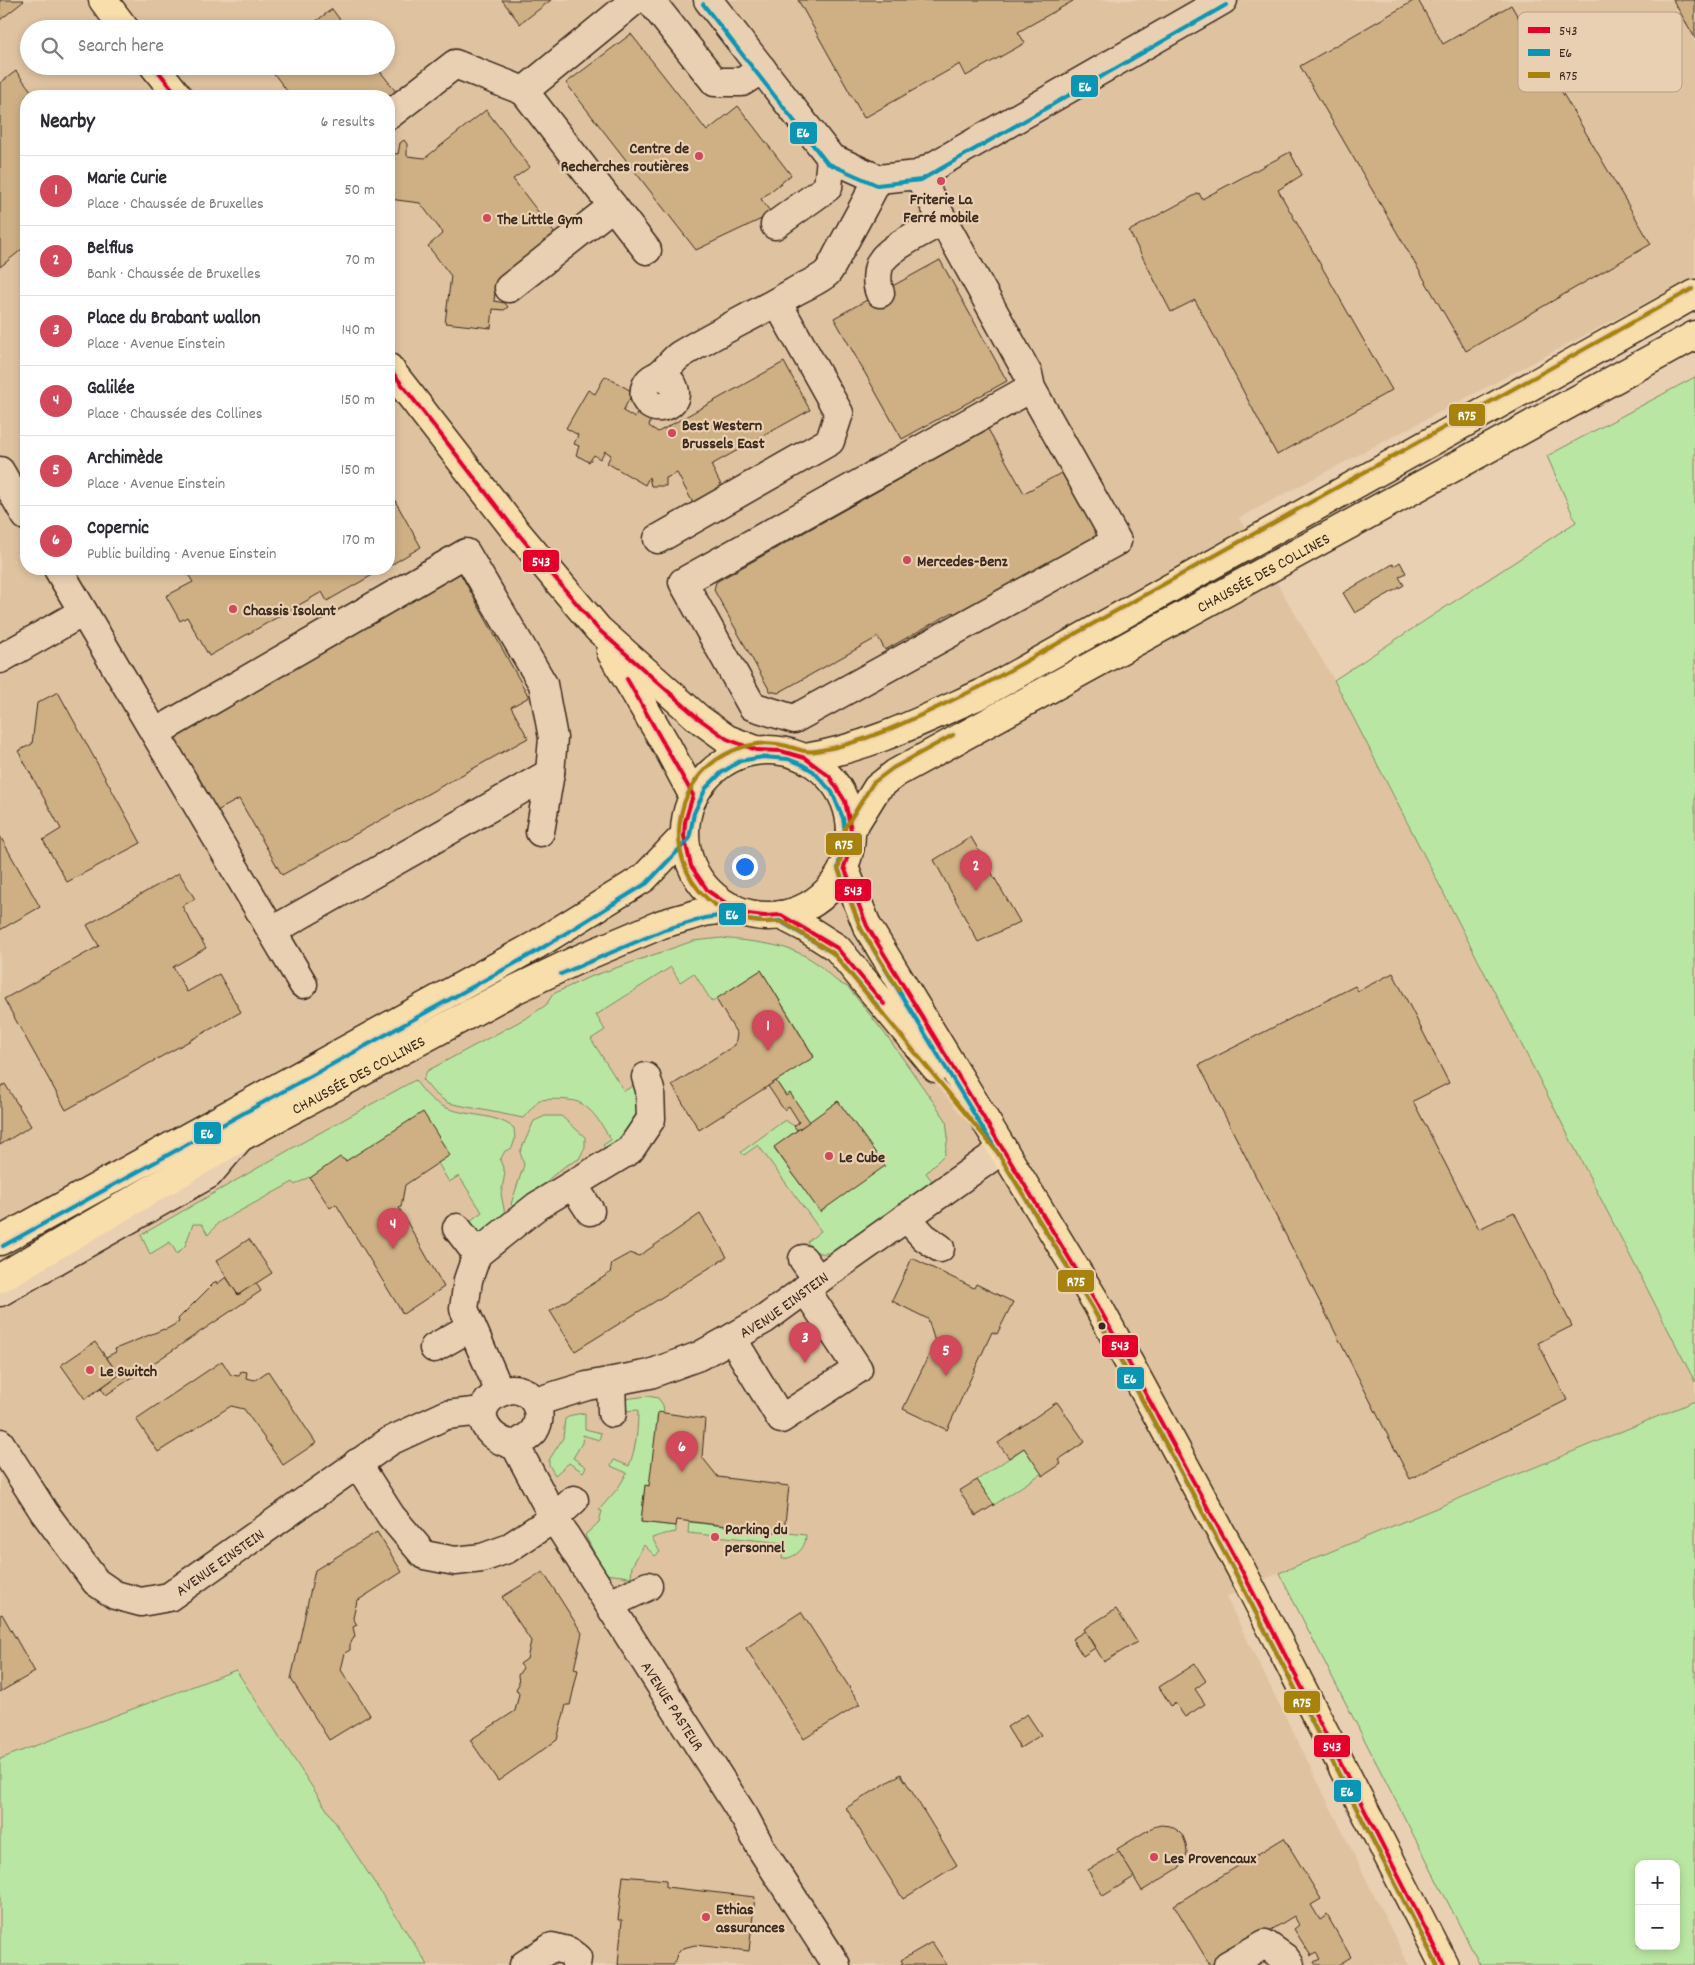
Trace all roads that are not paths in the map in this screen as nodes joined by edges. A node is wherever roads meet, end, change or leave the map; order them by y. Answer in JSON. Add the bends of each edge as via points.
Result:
{"nodes":[{"id":1,"x":103,"y":0,"type":"edge"},
{"id":2,"x":635,"y":0,"type":"edge"},
{"id":3,"x":650,"y":0,"type":"edge"},
{"id":4,"x":708,"y":0,"type":"edge"},
{"id":5,"x":1223,"y":0,"type":"edge"},
{"id":6,"x":118,"y":20,"type":"edge"},
{"id":7,"x":762,"y":69,"type":"junction"},
{"id":8,"x":161,"y":75,"type":"edge"},
{"id":9,"x":173,"y":90,"type":"edge"},
{"id":10,"x":524,"y":91,"type":"junction"},
{"id":11,"x":395,"y":110,"type":"edge"},
{"id":12,"x":831,"y":158,"type":"junction"},
{"id":13,"x":918,"y":175,"type":"junction"},
{"id":14,"x":878,"y":180,"type":"junction"},
{"id":15,"x":613,"y":206,"type":"junction"},
{"id":16,"x":943,"y":221,"type":"junction"},
{"id":17,"x":774,"y":226,"type":"dead end"},
{"id":18,"x":647,"y":250,"type":"dead end"},
{"id":19,"x":509,"y":288,"type":"dead end"},
{"id":20,"x":880,"y":293,"type":"dead end"},
{"id":21,"x":1695,"y":294,"type":"edge"},
{"id":22,"x":777,"y":302,"type":"junction"},
{"id":23,"x":1695,"y":335,"type":"edge"},
{"id":24,"x":395,"y":376,"type":"edge"},
{"id":25,"x":658,"y":376,"type":"dead end"},
{"id":26,"x":1032,"y":388,"type":"junction"},
{"id":27,"x":0,"y":471,"type":"edge"},
{"id":28,"x":20,"y":497,"type":"edge"},
{"id":29,"x":658,"y":539,"type":"dead end"},
{"id":30,"x":70,"y":575,"type":"edge"},
{"id":31,"x":83,"y":612,"type":"junction"},
{"id":32,"x":598,"y":629,"type":"junction"},
{"id":33,"x":0,"y":659,"type":"edge"},
{"id":34,"x":154,"y":733,"type":"junction"},
{"id":35,"x":756,"y":750,"type":"junction"},
{"id":36,"x":805,"y":758,"type":"junction"},
{"id":37,"x":550,"y":773,"type":"junction"},
{"id":38,"x":693,"y":795,"type":"junction"},
{"id":39,"x":851,"y":830,"type":"junction"},
{"id":40,"x":540,"y":832,"type":"dead end"},
{"id":41,"x":684,"y":836,"type":"junction"},
{"id":42,"x":844,"y":867,"type":"junction"},
{"id":43,"x":732,"y":908,"type":"junction"},
{"id":44,"x":781,"y":915,"type":"junction"},
{"id":45,"x":272,"y":931,"type":"junction"},
{"id":46,"x":303,"y":984,"type":"dead end"},
{"id":47,"x":646,"y":1077,"type":"dead end"},
{"id":48,"x":241,"y":1137,"type":"junction"},
{"id":49,"x":1003,"y":1149,"type":"junction"},
{"id":50,"x":573,"y":1185,"type":"junction"},
{"id":51,"x":590,"y":1211,"type":"dead end"},
{"id":52,"x":906,"y":1217,"type":"junction"},
{"id":53,"x":457,"y":1228,"type":"dead end"},
{"id":54,"x":3,"y":1238,"type":"edge"},
{"id":55,"x":940,"y":1248,"type":"dead end"},
{"id":56,"x":477,"y":1254,"type":"junction"},
{"id":57,"x":808,"y":1276,"type":"junction"},
{"id":58,"x":0,"y":1278,"type":"edge"},
{"id":59,"x":0,"y":1292,"type":"edge"},
{"id":60,"x":471,"y":1326,"type":"junction"},
{"id":61,"x":732,"y":1338,"type":"junction"},
{"id":62,"x":434,"y":1348,"type":"dead end"},
{"id":63,"x":611,"y":1382,"type":"junction"},
{"id":64,"x":491,"y":1401,"type":"junction"},
{"id":65,"x":535,"y":1402,"type":"junction"},
{"id":66,"x":612,"y":1413,"type":"dead end"},
{"id":67,"x":0,"y":1442,"type":"edge"},
{"id":68,"x":515,"y":1445,"type":"junction"},
{"id":69,"x":357,"y":1463,"type":"junction"},
{"id":70,"x":574,"y":1500,"type":"dead end"},
{"id":71,"x":554,"y":1518,"type":"junction"},
{"id":72,"x":648,"y":1586,"type":"dead end"},
{"id":73,"x":610,"y":1604,"type":"junction"},
{"id":74,"x":524,"y":1965,"type":"edge"},
{"id":75,"x":576,"y":1965,"type":"edge"},
{"id":76,"x":836,"y":1965,"type":"edge"},
{"id":77,"x":1228,"y":1965,"type":"edge"},
{"id":78,"x":1290,"y":1965,"type":"edge"},
{"id":79,"x":1444,"y":1965,"type":"edge"}],
"edges":[{"from":1,"to":6,"type":"main road"},
{"from":2,"to":10,"type":"street"},
{"from":3,"to":7,"type":"street","via":[[715,82],[742,82]]},
{"from":4,"to":7,"type":"street"},
{"from":5,"to":13,"type":"street"},
{"from":7,"to":12,"type":"street"},
{"from":8,"to":9,"type":"main road"},
{"from":10,"to":11,"type":"street","via":[[455,64]]},
{"from":10,"to":15,"type":"street"},
{"from":12,"to":14,"type":"street"},
{"from":12,"to":17,"type":"street","via":[[828,187]]},
{"from":13,"to":14,"type":"street"},
{"from":13,"to":16,"type":"street"},
{"from":14,"to":22,"type":"street","via":[[827,273]]},
{"from":15,"to":18,"type":"street"},
{"from":15,"to":19,"type":"street"},
{"from":16,"to":20,"type":"street","via":[[906,241],[882,259],[878,274]]},
{"from":16,"to":26,"type":"street","via":[[1028,374]]},
{"from":21,"to":36,"type":"main road","name":"CHAUSSÉE DES COLLINES","via":[[981,694],[883,738],[832,754]]},
{"from":22,"to":25,"type":"street","via":[[679,356]]},
{"from":22,"to":29,"type":"street","via":[[839,413],[830,441]]},
{"from":23,"to":39,"type":"main road","name":"CHAUSSÉE DES COLLINES","via":[[896,773],[878,788]]},
{"from":24,"to":32,"type":"main road","via":[[515,530]]},
{"from":26,"to":26,"type":"street","via":[[683,582],[752,706],[794,719],[1117,541]]},
{"from":27,"to":28,"type":"street"},
{"from":30,"to":31,"type":"street"},
{"from":31,"to":33,"type":"street"},
{"from":31,"to":34,"type":"street"},
{"from":32,"to":35,"type":"main road","via":[[698,718],[728,739]]},
{"from":32,"to":38,"type":"main road"},
{"from":34,"to":37,"type":"street","via":[[466,553],[542,684],[553,738]]},
{"from":34,"to":45,"type":"street"},
{"from":35,"to":36,"type":"main road","via":[[781,751]]},
{"from":35,"to":38,"type":"main road","via":[[730,758],[709,774]]},
{"from":36,"to":39,"type":"main road","via":[[829,776],[845,801]]},
{"from":37,"to":40,"type":"street"},
{"from":37,"to":45,"type":"street"},
{"from":38,"to":41,"type":"main road"},
{"from":39,"to":42,"type":"main road","via":[[850,849]]},
{"from":41,"to":43,"type":"main road","via":[[691,866],[708,891]]},
{"from":41,"to":54,"type":"main road","name":"CHAUSSÉE DES COLLINES","via":[[644,878],[536,945]]},
{"from":42,"to":44,"type":"main road","via":[[829,890],[807,906]]},
{"from":42,"to":49,"type":"main road","via":[[867,926]]},
{"from":43,"to":44,"type":"main road","via":[[756,915]]},
{"from":43,"to":48,"type":"main road","name":"CHAUSSÉE DES COLLINES","via":[[662,924],[579,959],[512,991]]},
{"from":44,"to":49,"type":"main road","via":[[837,948]]},
{"from":45,"to":46,"type":"street"},
{"from":47,"to":50,"type":"street","via":[[651,1119],[630,1150]]},
{"from":48,"to":58,"type":"main road","name":"CHAUSSÉE DES COLLINES"},
{"from":48,"to":59,"type":"street","via":[[209,1174]]},
{"from":49,"to":52,"type":"street","name":"AVENUE EINSTEIN"},
{"from":49,"to":79,"type":"main road","via":[[1097,1304],[1242,1571]]},
{"from":50,"to":51,"type":"street"},
{"from":50,"to":56,"type":"street","via":[[537,1206]]},
{"from":52,"to":55,"type":"street"},
{"from":52,"to":57,"type":"street","name":"AVENUE EINSTEIN"},
{"from":53,"to":56,"type":"street"},
{"from":56,"to":60,"type":"street","via":[[468,1280],[464,1309]]},
{"from":57,"to":61,"type":"street","name":"AVENUE EINSTEIN","via":[[765,1319]]},
{"from":57,"to":61,"type":"street","via":[[858,1368],[781,1419]]},
{"from":60,"to":62,"type":"street"},
{"from":60,"to":64,"type":"street"},
{"from":61,"to":63,"type":"street","name":"AVENUE EINSTEIN","via":[[699,1356],[650,1374]]},
{"from":63,"to":65,"type":"street","name":"AVENUE EINSTEIN"},
{"from":63,"to":66,"type":"street"},
{"from":64,"to":65,"type":"street","name":"AVENUE EINSTEIN","via":[[519,1389],[527,1392]]},
{"from":64,"to":68,"type":"street","via":[[482,1420],[487,1430],[504,1443]]},
{"from":64,"to":69,"type":"street","name":"AVENUE EINSTEIN","via":[[432,1420],[390,1441]]},
{"from":65,"to":68,"type":"street","via":[[538,1422],[533,1432]]},
{"from":67,"to":69,"type":"street","name":"AVENUE EINSTEIN","via":[[44,1512],[96,1582],[115,1595],[141,1602],[169,1596]]},
{"from":68,"to":71,"type":"street","name":"AVENUE PASTEUR"},
{"from":69,"to":71,"type":"street","via":[[391,1516],[424,1554],[456,1561],[482,1558],[507,1549]]},
{"from":70,"to":71,"type":"street"},
{"from":71,"to":73,"type":"street","name":"AVENUE PASTEUR"},
{"from":72,"to":73,"type":"street"},
{"from":73,"to":76,"type":"street","name":"AVENUE PASTEUR"},
{"from":74,"to":75,"type":"street","via":[[552,1947],[568,1951],[577,1958]]},
{"from":77,"to":78,"type":"street","via":[[1265,1944]]}]}
